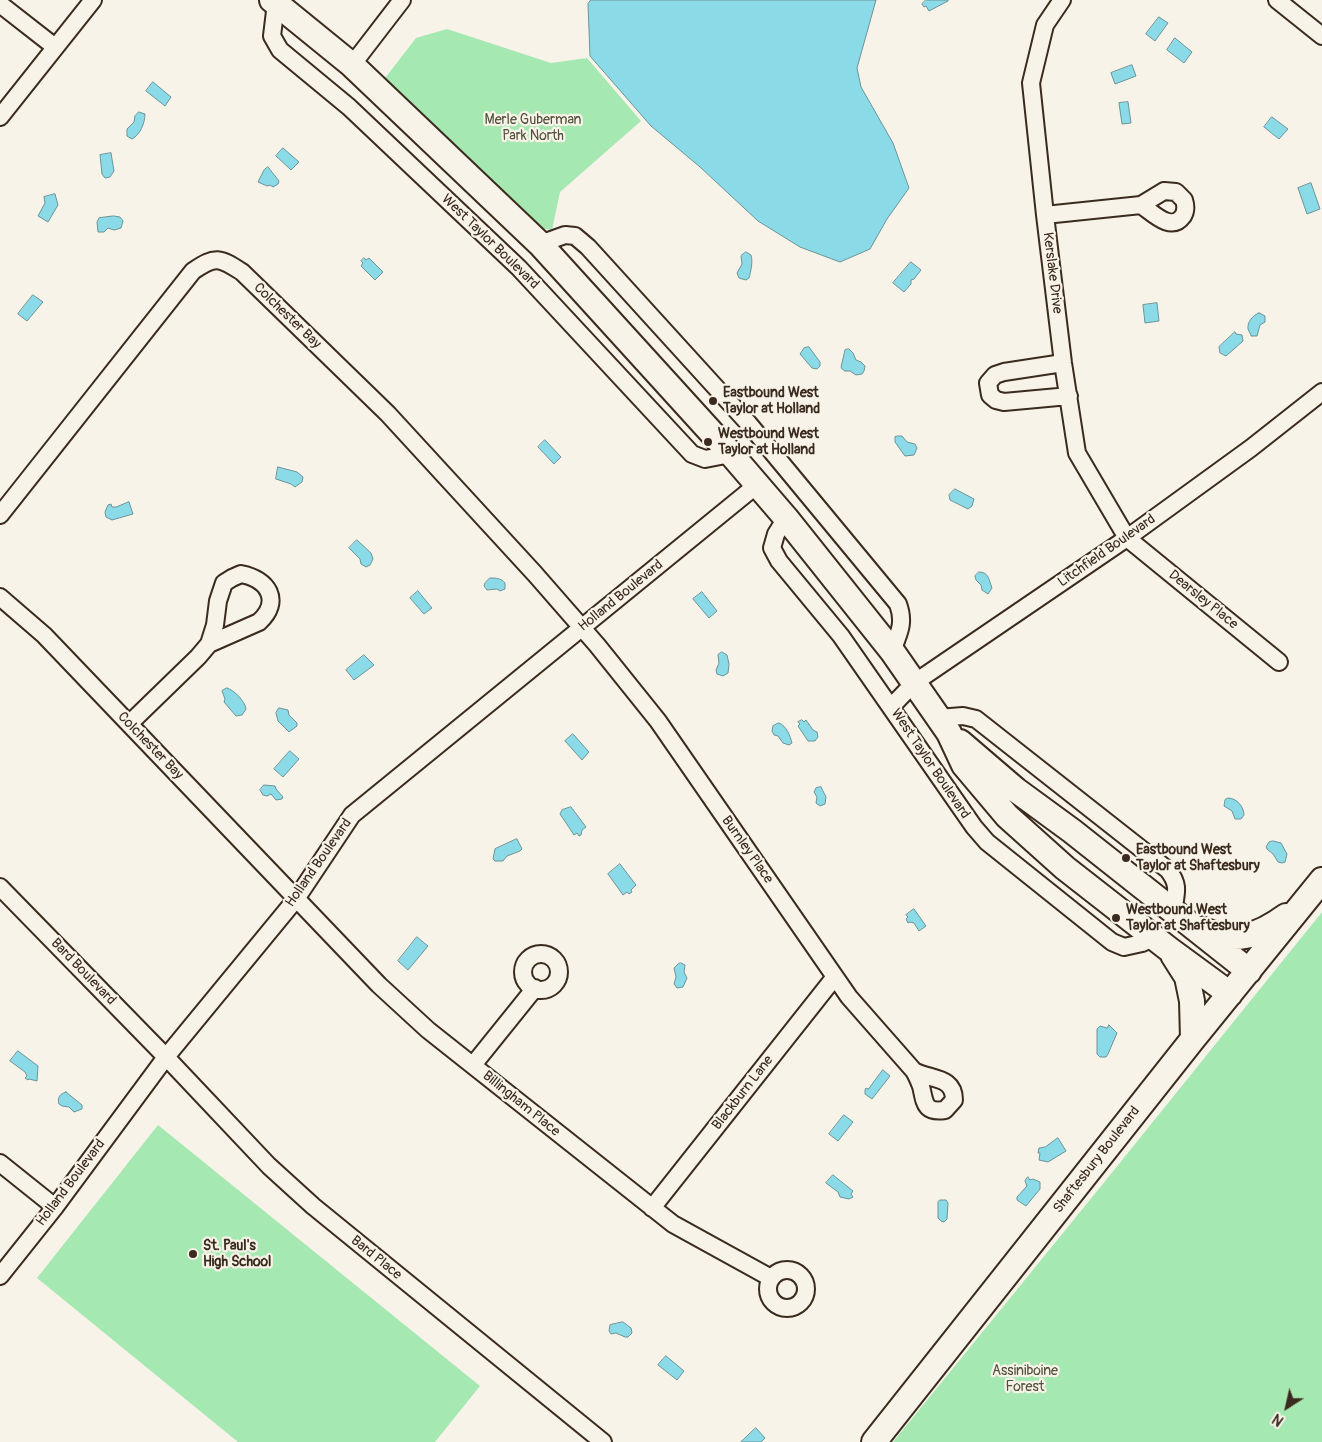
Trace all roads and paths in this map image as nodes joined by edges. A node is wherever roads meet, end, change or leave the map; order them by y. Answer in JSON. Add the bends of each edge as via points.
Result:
{"nodes":[{"id":1,"x":93,"y":0,"type":"edge"},
{"id":2,"x":402,"y":0,"type":"edge"},
{"id":3,"x":1062,"y":0,"type":"edge"},
{"id":4,"x":1277,"y":0,"type":"edge"},
{"id":5,"x":274,"y":2,"type":"edge"},
{"id":6,"x":0,"y":4,"type":"edge"},
{"id":7,"x":1322,"y":36,"type":"edge"},
{"id":8,"x":55,"y":47,"type":"junction"},
{"id":9,"x":352,"y":65,"type":"junction"},
{"id":10,"x":0,"y":117,"type":"edge"},
{"id":11,"x":1141,"y":205,"type":"dead end"},
{"id":12,"x":1045,"y":215,"type":"junction"},
{"id":13,"x":540,"y":244,"type":"junction"},
{"id":14,"x":1064,"y":363,"type":"junction"},
{"id":15,"x":1322,"y":392,"type":"edge"},
{"id":16,"x":1069,"y":396,"type":"junction"},
{"id":17,"x":731,"y":454,"type":"junction"},
{"id":18,"x":758,"y":484,"type":"junction"},
{"id":19,"x":0,"y":515,"type":"edge"},
{"id":20,"x":786,"y":518,"type":"junction"},
{"id":21,"x":1127,"y":538,"type":"junction"},
{"id":22,"x":0,"y":597,"type":"edge"},
{"id":23,"x":582,"y":628,"type":"junction"},
{"id":24,"x":209,"y":644,"type":"junction"},
{"id":25,"x":892,"y":651,"type":"junction"},
{"id":26,"x":1279,"y":662,"type":"dead end"},
{"id":27,"x":914,"y":683,"type":"junction"},
{"id":28,"x":891,"y":707,"type":"junction"},
{"id":29,"x":129,"y":724,"type":"junction"},
{"id":30,"x":943,"y":725,"type":"junction"},
{"id":31,"x":1322,"y":880,"type":"edge"},
{"id":32,"x":0,"y":886,"type":"edge"},
{"id":33,"x":296,"y":899,"type":"junction"},
{"id":34,"x":1304,"y":903,"type":"junction"},
{"id":35,"x":1182,"y":918,"type":"junction"},
{"id":36,"x":1162,"y":944,"type":"junction"},
{"id":37,"x":1249,"y":971,"type":"junction"},
{"id":38,"x":834,"y":978,"type":"junction"},
{"id":39,"x":535,"y":988,"type":"dead end"},
{"id":40,"x":1230,"y":994,"type":"junction"},
{"id":41,"x":1193,"y":1039,"type":"junction"},
{"id":42,"x":166,"y":1057,"type":"junction"},
{"id":43,"x":474,"y":1066,"type":"junction"},
{"id":44,"x":914,"y":1071,"type":"dead end"},
{"id":45,"x":0,"y":1163,"type":"edge"},
{"id":46,"x":55,"y":1207,"type":"junction"},
{"id":47,"x":652,"y":1208,"type":"junction"},
{"id":48,"x":0,"y":1276,"type":"edge"},
{"id":49,"x":771,"y":1278,"type":"dead end"},
{"id":50,"x":603,"y":1442,"type":"edge"},
{"id":51,"x":874,"y":1442,"type":"edge"}],
"edges":[{"from":1,"to":8,"type":"street"},
{"from":2,"to":9,"type":"street"},
{"from":3,"to":12,"type":"street","name":"Kerslake Drive","via":[[1045,25],[1030,83]]},
{"from":4,"to":7,"type":"street"},
{"from":5,"to":9,"type":"street","name":"West Taylor Boulevard"},
{"from":5,"to":17,"type":"street","name":"West Taylor Boulevard","via":[[272,36],[280,50],[349,107],[519,268],[692,454],[705,459]]},
{"from":6,"to":8,"type":"street"},
{"from":8,"to":10,"type":"street"},
{"from":9,"to":13,"type":"street","name":"West Taylor Boulevard"},
{"from":11,"to":12,"type":"street"},
{"from":12,"to":14,"type":"street","name":"Kerslake Drive"},
{"from":13,"to":17,"type":"street","name":"West Taylor Boulevard"},
{"from":13,"to":25,"type":"street","via":[[565,234],[575,236],[588,247],[749,424],[898,604],[902,622]]},
{"from":14,"to":16,"type":"street","name":"Kerslake Drive"},
{"from":14,"to":16,"type":"street","via":[[1004,372],[995,375],[988,383],[990,395],[1004,402]]},
{"from":15,"to":21,"type":"street","name":"Litchfield Boulevard"},
{"from":16,"to":21,"type":"street","name":"Kerslake Drive","via":[[1077,453]]},
{"from":17,"to":18,"type":"street","name":"West Taylor Boulevard"},
{"from":18,"to":20,"type":"street","name":"West Taylor Boulevard"},
{"from":18,"to":23,"type":"street","name":"Holland Boulevard"},
{"from":19,"to":23,"type":"street","name":"Colchester Bay","via":[[193,270],[206,262],[223,260],[242,272],[388,414]]},
{"from":20,"to":25,"type":"street","name":"West Taylor Boulevard"},
{"from":20,"to":28,"type":"street","name":"West Taylor Boulevard","via":[[772,548],[779,561],[841,636]]},
{"from":21,"to":26,"type":"street","name":"Dearsley Place"},
{"from":21,"to":27,"type":"street","name":"Litchfield Boulevard"},
{"from":22,"to":29,"type":"street","name":"Colchester Bay","via":[[44,635]]},
{"from":23,"to":33,"type":"street","name":"Holland Boulevard","via":[[352,815]]},
{"from":23,"to":38,"type":"street","name":"Burnley Place","via":[[658,721]]},
{"from":24,"to":24,"type":"street","via":[[242,631],[265,616],[270,608],[270,598],[261,581],[241,574],[224,583]]},
{"from":24,"to":29,"type":"street"},
{"from":25,"to":27,"type":"street","name":"West Taylor Boulevard"},
{"from":27,"to":28,"type":"street","name":"Litchfield Boulevard"},
{"from":27,"to":30,"type":"street","name":"West Taylor Boulevard"},
{"from":28,"to":36,"type":"street","name":"West Taylor Boulevard","via":[[987,842],[1112,942],[1124,947],[1142,943]]},
{"from":29,"to":33,"type":"street","name":"Colchester Bay"},
{"from":30,"to":35,"type":"street","name":"West Taylor Boulevard","via":[[1016,790]]},
{"from":30,"to":36,"type":"street","name":"West Taylor Boulevard","via":[[964,765],[1007,816],[1065,868]]},
{"from":31,"to":34,"type":"street","name":"Shaftesbury Boulevard"},
{"from":32,"to":42,"type":"street","name":"Bard Boulevard"},
{"from":33,"to":42,"type":"street","name":"Holland Boulevard"},
{"from":33,"to":43,"type":"street","name":"Billingham Place","via":[[428,1030]]},
{"from":34,"to":35,"type":"street","via":[[1262,932],[1238,937],[1217,936]]},
{"from":34,"to":37,"type":"street","name":"Shaftesbury Boulevard"},
{"from":35,"to":37,"type":"street","name":"West Taylor Boulevard"},
{"from":36,"to":40,"type":"street","name":"West Taylor Boulevard"},
{"from":36,"to":41,"type":"street","via":[[1187,977],[1192,1001]]},
{"from":37,"to":40,"type":"street","name":"Shaftesbury Boulevard"},
{"from":38,"to":44,"type":"street","name":"Burnley Place"},
{"from":38,"to":47,"type":"street","name":"Blackburn Lane"},
{"from":39,"to":43,"type":"street"},
{"from":40,"to":41,"type":"street","name":"Shaftesbury Boulevard"},
{"from":41,"to":51,"type":"street","name":"Shaftesbury Boulevard"},
{"from":42,"to":46,"type":"street","name":"Holland Boulevard"},
{"from":42,"to":50,"type":"street","name":"Bard Place","via":[[268,1166],[313,1206]]},
{"from":43,"to":47,"type":"street","name":"Billingham Place"},
{"from":45,"to":46,"type":"street"},
{"from":46,"to":48,"type":"street","name":"Holland Boulevard"},
{"from":47,"to":49,"type":"street","name":"Billingham Place","via":[[673,1224]]}]}
